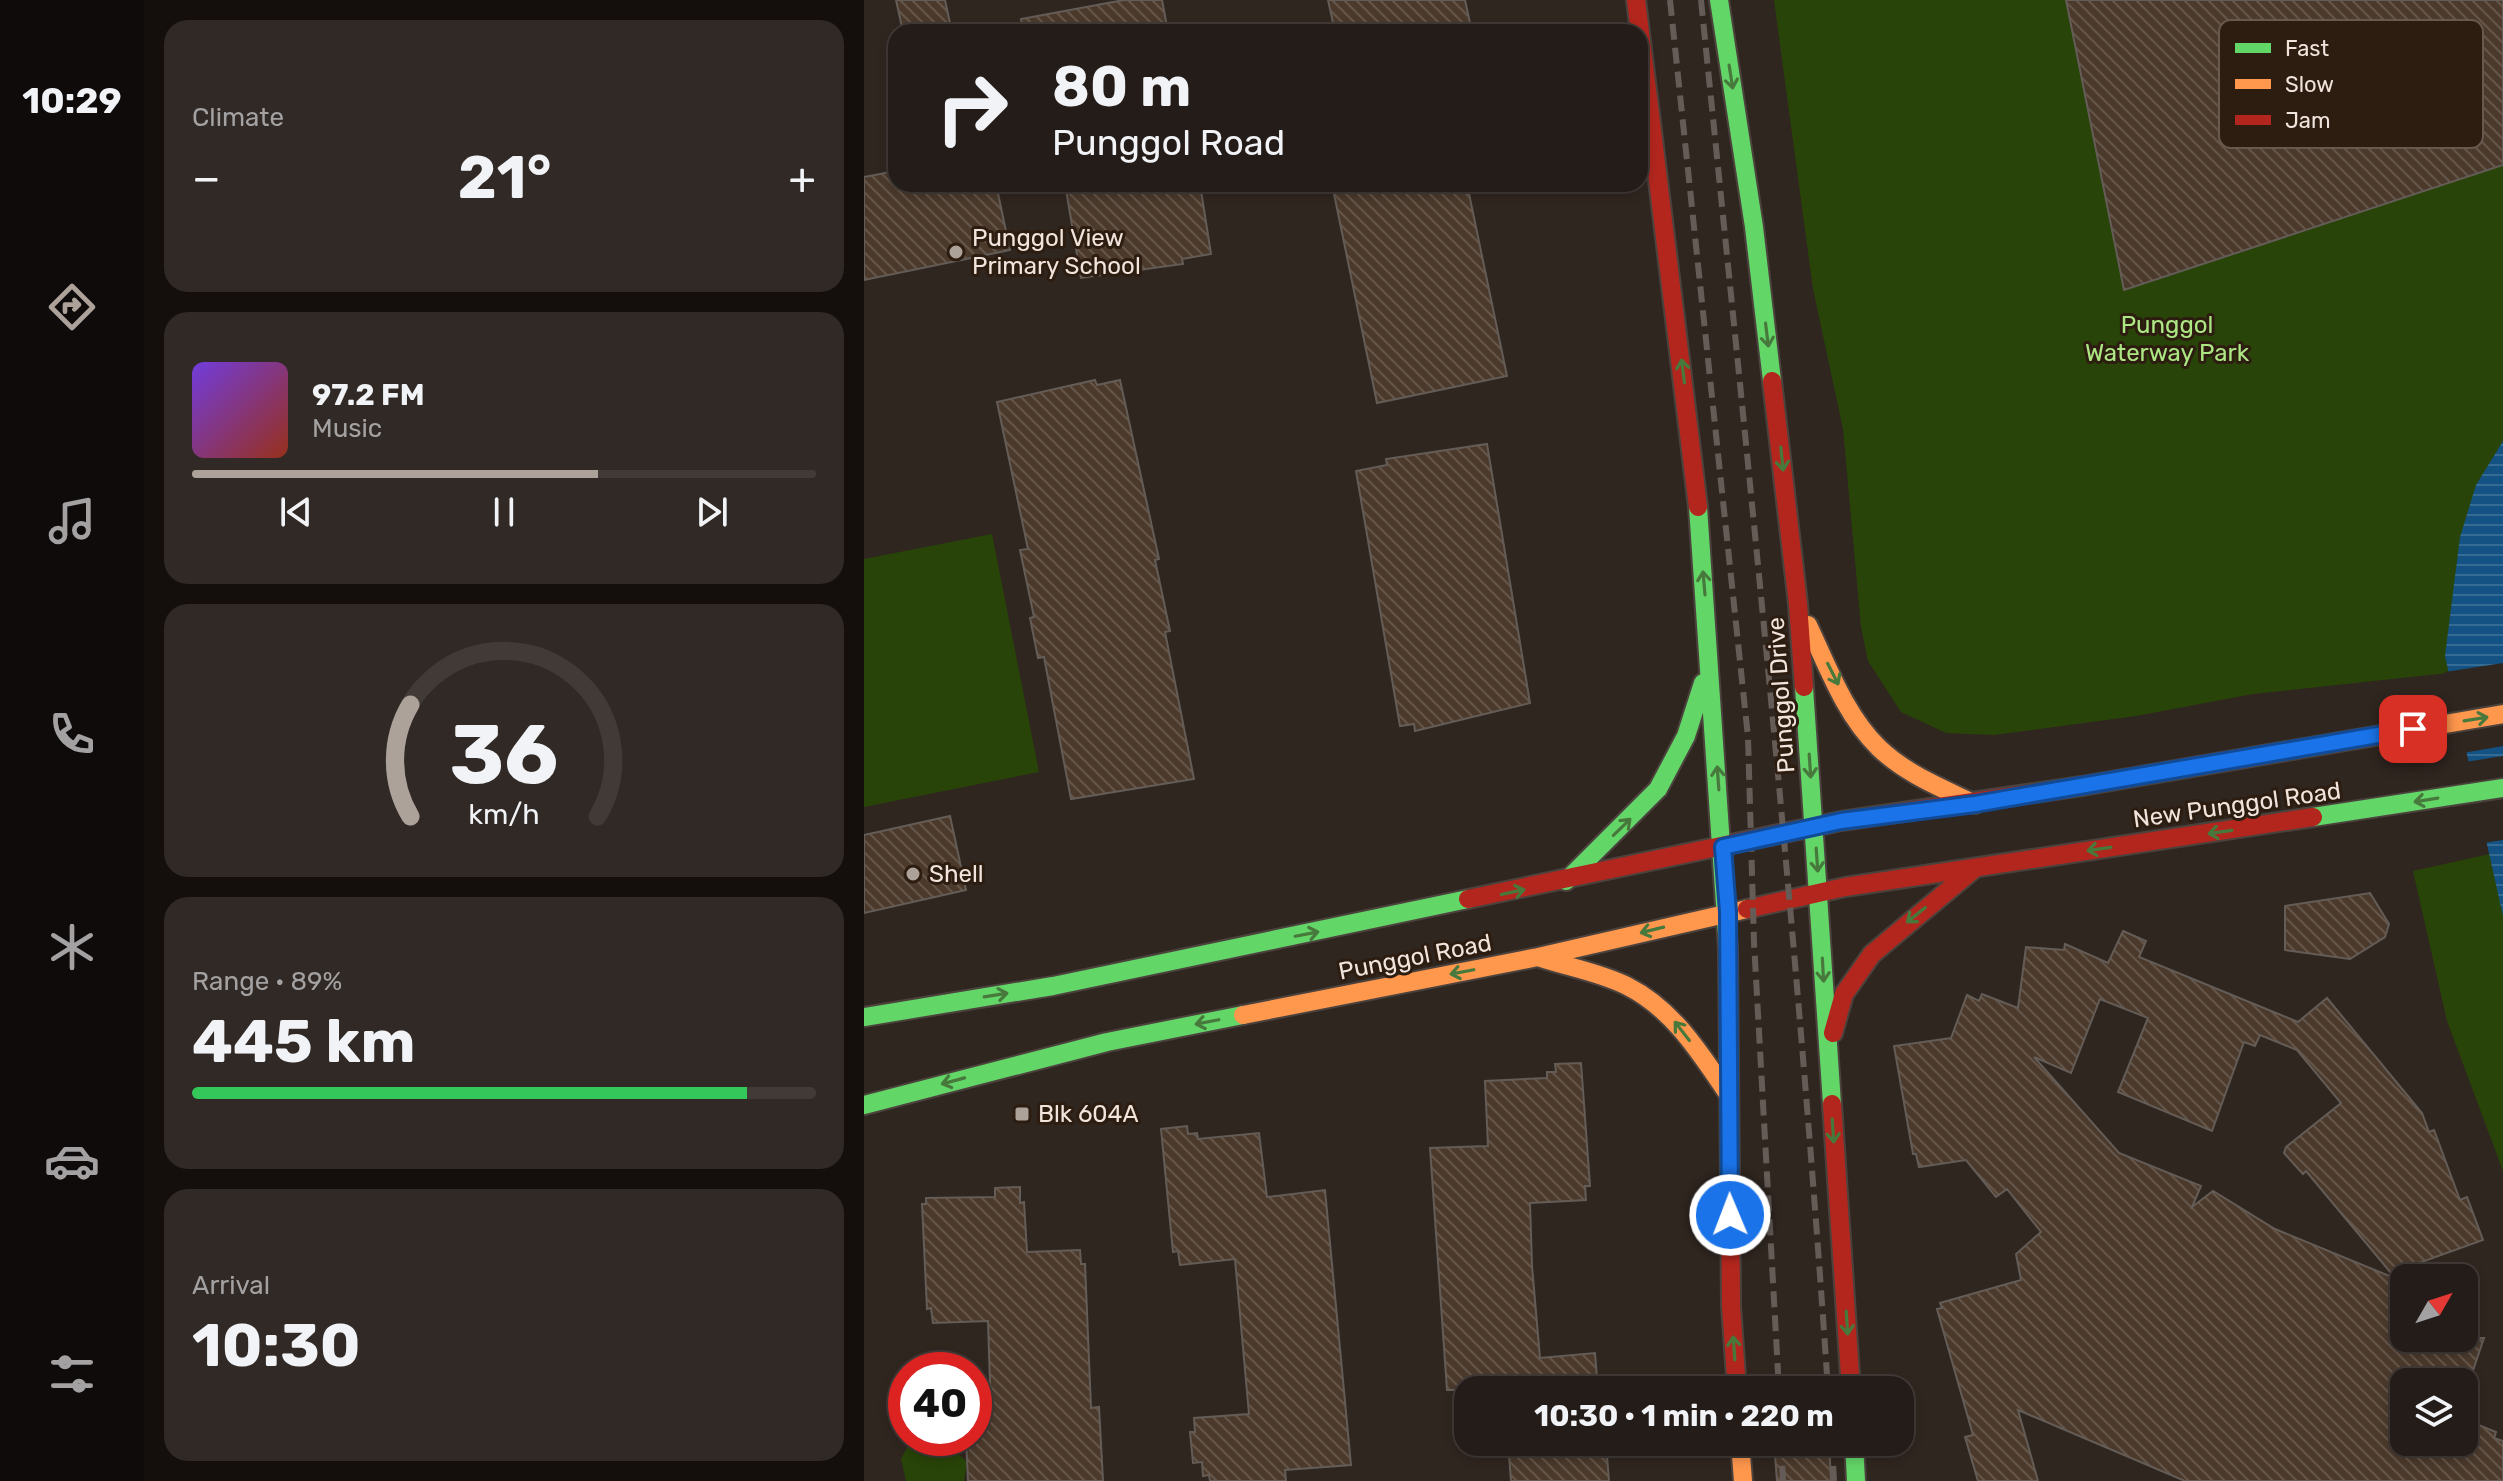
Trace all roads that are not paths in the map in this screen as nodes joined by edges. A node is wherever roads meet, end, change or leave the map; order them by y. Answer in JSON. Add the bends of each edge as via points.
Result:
{"nodes":[{"id":1,"x":1636,"y":0,"type":"edge"},
{"id":2,"x":1719,"y":0,"type":"edge"},
{"id":3,"x":1639,"y":24,"type":"edge"},
{"id":4,"x":1648,"y":94,"type":"edge"},
{"id":5,"x":1798,"y":604,"type":"junction"},
{"id":6,"x":1710,"y":661,"type":"junction"},
{"id":7,"x":2503,"y":714,"type":"edge"},
{"id":8,"x":2503,"y":788,"type":"edge"},
{"id":9,"x":1975,"y":804,"type":"junction"},
{"id":10,"x":1815,"y":827,"type":"junction"},
{"id":11,"x":1723,"y":847,"type":"junction"},
{"id":12,"x":1977,"y":866,"type":"junction"},
{"id":13,"x":1566,"y":881,"type":"junction"},
{"id":14,"x":1819,"y":892,"type":"junction"},
{"id":15,"x":1728,"y":912,"type":"junction"},
{"id":16,"x":1538,"y":957,"type":"junction"},
{"id":17,"x":864,"y":1017,"type":"edge"},
{"id":18,"x":1827,"y":1054,"type":"junction"},
{"id":19,"x":1728,"y":1094,"type":"junction"},
{"id":20,"x":864,"y":1105,"type":"edge"},
{"id":21,"x":1736,"y":1376,"type":"edge"},
{"id":22,"x":1850,"y":1376,"type":"edge"},
{"id":23,"x":1741,"y":1456,"type":"edge"},
{"id":24,"x":1855,"y":1456,"type":"edge"},
{"id":25,"x":1743,"y":1481,"type":"edge"},
{"id":26,"x":1856,"y":1481,"type":"edge"}],
"edges":[{"from":3,"to":1,"type":"main road","one_way":true},
{"from":2,"to":5,"type":"main road","name":"Punggol Drive","one_way":true,"via":[[1754,227]]},
{"from":6,"to":4,"type":"main road","one_way":true,"via":[[1693,448]]},
{"from":5,"to":9,"type":"main road","one_way":true,"via":[[1871,740],[1903,765]]},
{"from":5,"to":10,"type":"main road","name":"Punggol Drive","one_way":true},
{"from":11,"to":6,"type":"main road","one_way":true},
{"from":13,"to":6,"type":"main road","one_way":true,"via":[[1644,805],[1670,770]]},
{"from":9,"to":7,"type":"main road","name":"New Punggol Road","one_way":true},
{"from":8,"to":12,"type":"main road","name":"New Punggol Road","one_way":true},
{"from":9,"to":10,"type":"main road","name":"Punggol Road"},
{"from":10,"to":11,"type":"main road","name":"Punggol Road"},
{"from":10,"to":14,"type":"main road","name":"Punggol Drive","one_way":true},
{"from":11,"to":13,"type":"main road","name":"Punggol Road"},
{"from":11,"to":15,"type":"main road"},
{"from":12,"to":14,"type":"main road","name":"Punggol Road"},
{"from":12,"to":18,"type":"main road","one_way":true,"via":[[1872,954],[1844,994]]},
{"from":17,"to":13,"type":"main road","name":"Punggol Road","one_way":true,"via":[[1053,986]]},
{"from":14,"to":15,"type":"main road","name":"Punggol Road"},
{"from":14,"to":18,"type":"main road","name":"Punggol Drive","one_way":true},
{"from":15,"to":16,"type":"main road","name":"Punggol Road","one_way":true},
{"from":15,"to":19,"type":"main road"},
{"from":19,"to":16,"type":"main road","one_way":true,"via":[[1655,1003],[1627,986]]},
{"from":16,"to":20,"type":"main road","name":"Punggol Road","one_way":true,"via":[[1107,1042]]},
{"from":18,"to":22,"type":"main road","name":"Punggol Drive","one_way":true},
{"from":21,"to":19,"type":"main road","one_way":true},
{"from":23,"to":25,"type":"main road"},
{"from":24,"to":26,"type":"main road"}]}
